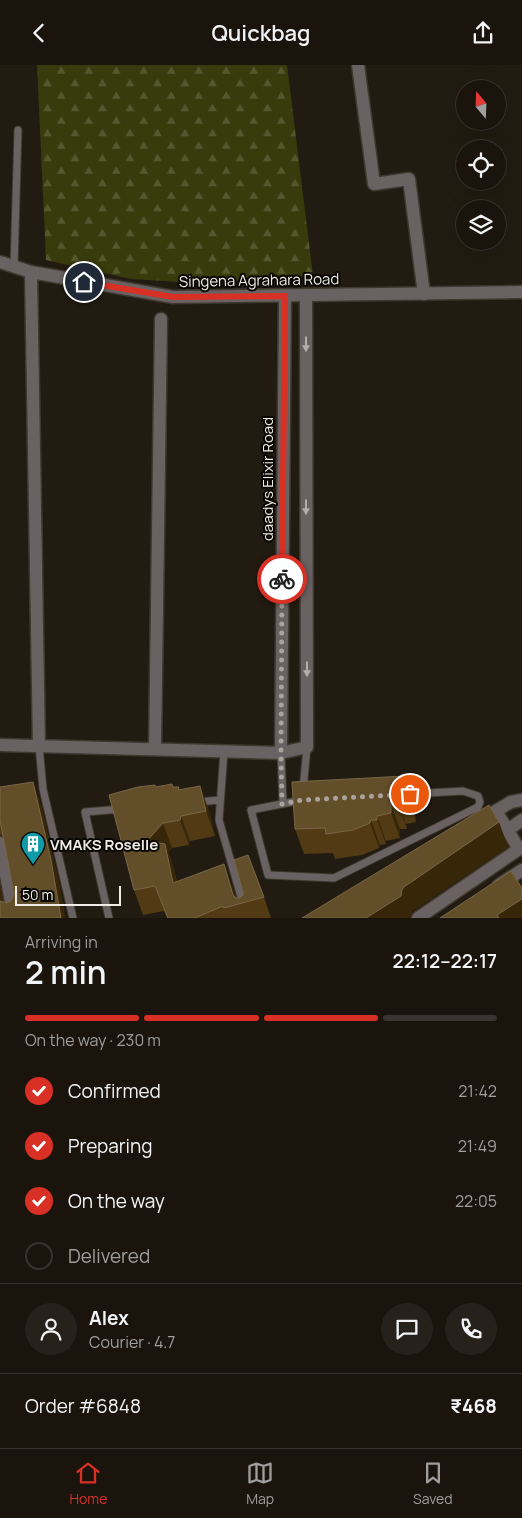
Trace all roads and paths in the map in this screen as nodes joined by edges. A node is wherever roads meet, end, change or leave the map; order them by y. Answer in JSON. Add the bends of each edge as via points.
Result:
{"nodes":[{"id":1,"x":358,"y":65,"type":"edge"},
{"id":2,"x":18,"y":130,"type":"dead end"},
{"id":3,"x":0,"y":262,"type":"edge"},
{"id":4,"x":14,"y":267,"type":"junction"},
{"id":5,"x":31,"y":273,"type":"junction"},
{"id":6,"x":522,"y":292,"type":"edge"},
{"id":7,"x":424,"y":294,"type":"junction"},
{"id":8,"x":306,"y":295,"type":"junction"},
{"id":9,"x":285,"y":296,"type":"junction"},
{"id":10,"x":160,"y":319,"type":"dead end"},
{"id":11,"x":0,"y":745,"type":"edge"},
{"id":12,"x":39,"y":746,"type":"junction"},
{"id":13,"x":307,"y":747,"type":"junction"},
{"id":14,"x":155,"y":749,"type":"junction"},
{"id":15,"x":224,"y":751,"type":"junction"},
{"id":16,"x":281,"y":753,"type":"junction"},
{"id":17,"x":302,"y":800,"type":"junction"},
{"id":18,"x":522,"y":800,"type":"edge"},
{"id":19,"x":220,"y":801,"type":"junction"},
{"id":20,"x":191,"y":803,"type":"edge"},
{"id":21,"x":282,"y":804,"type":"junction"},
{"id":22,"x":133,"y":808,"type":"edge"},
{"id":23,"x":496,"y":811,"type":"junction"},
{"id":24,"x":470,"y":826,"type":"edge"},
{"id":25,"x":0,"y":843,"type":"edge"},
{"id":26,"x":522,"y":870,"type":"edge"},
{"id":27,"x":490,"y":891,"type":"edge"},
{"id":28,"x":14,"y":918,"type":"edge"},
{"id":29,"x":73,"y":918,"type":"edge"},
{"id":30,"x":109,"y":918,"type":"edge"},
{"id":31,"x":247,"y":918,"type":"edge"},
{"id":32,"x":418,"y":918,"type":"edge"}],
"edges":[{"from":1,"to":7,"type":"street","via":[[374,184],[408,179]]},
{"from":2,"to":4,"type":"lane"},
{"from":3,"to":4,"type":"street","name":"Singena Agrahara Road"},
{"from":4,"to":5,"type":"street","name":"Singena Agrahara Road"},
{"from":5,"to":9,"type":"street","name":"Singena Agrahara Road","via":[[173,297]]},
{"from":5,"to":12,"type":"street"},
{"from":6,"to":7,"type":"street","name":"Singena Agrahara Road"},
{"from":7,"to":8,"type":"street","name":"Singena Agrahara Road"},
{"from":8,"to":9,"type":"street","name":"Singena Agrahara Road"},
{"from":8,"to":13,"type":"street","one_way":true},
{"from":9,"to":16,"type":"street","name":"daadys Elixir Road"},
{"from":10,"to":14,"type":"street"},
{"from":11,"to":12,"type":"street"},
{"from":12,"to":14,"type":"street"},
{"from":12,"to":29,"type":"lane","via":[[43,789]]},
{"from":13,"to":16,"type":"street"},
{"from":13,"to":17,"type":"lane"},
{"from":14,"to":15,"type":"street"},
{"from":15,"to":16,"type":"street"},
{"from":15,"to":19,"type":"lane"},
{"from":16,"to":21,"type":"lane"},
{"from":17,"to":21,"type":"lane"},
{"from":17,"to":21,"type":"lane","via":[[463,791],[478,795],[480,802],[478,807],[334,879],[268,875],[251,811]]},
{"from":18,"to":23,"type":"street"},
{"from":19,"to":20,"type":"lane"},
{"from":19,"to":31,"type":"lane","via":[[219,821]]},
{"from":22,"to":30,"type":"lane","via":[[85,812]]},
{"from":23,"to":24,"type":"street"},
{"from":23,"to":32,"type":"street","via":[[518,849]]},
{"from":25,"to":28,"type":"street"},
{"from":26,"to":27,"type":"street"}]}
